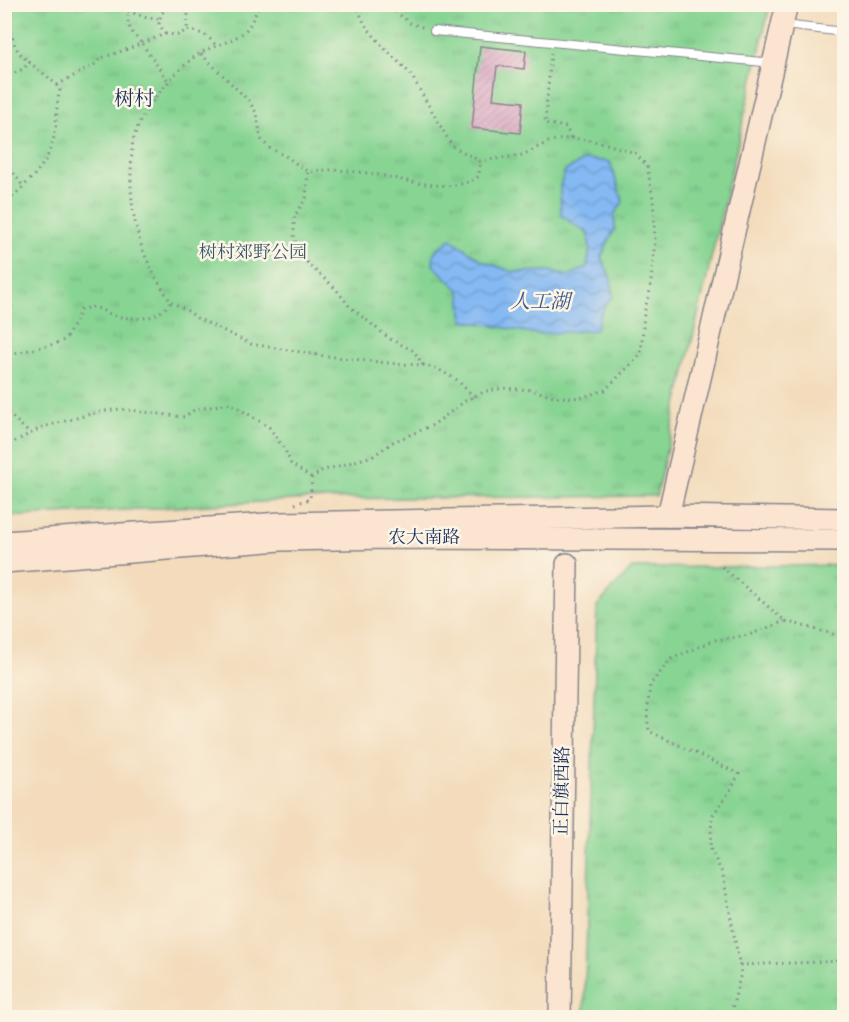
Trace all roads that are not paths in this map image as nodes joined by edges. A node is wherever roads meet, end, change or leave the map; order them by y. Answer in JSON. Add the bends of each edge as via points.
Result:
{"nodes":[{"id":1,"x":785,"y":15,"type":"edge"},
{"id":2,"x":434,"y":31,"type":"road end"},
{"id":3,"x":844,"y":32,"type":"edge"},
{"id":4,"x":774,"y":63,"type":"junction"},
{"id":5,"x":668,"y":516,"type":"junction"},
{"id":6,"x":844,"y":519,"type":"edge"},
{"id":7,"x":844,"y":540,"type":"edge"},
{"id":8,"x":4,"y":542,"type":"edge"},
{"id":9,"x":4,"y":562,"type":"edge"},
{"id":10,"x":567,"y":564,"type":"dead end"},
{"id":11,"x":560,"y":1017,"type":"edge"}],
"edges":[{"from":1,"to":3,"type":"lane"},
{"from":1,"to":4,"type":"main road"},
{"from":2,"to":4,"type":"lane"},
{"from":4,"to":5,"type":"main road"},
{"from":5,"to":6,"type":"main road","name":"农大南路"},
{"from":5,"to":8,"type":"main road","name":"农大南路","via":[[281,523]]},
{"from":7,"to":9,"type":"main road","name":"农大南路","via":[[281,540]]},
{"from":10,"to":11,"type":"main road","name":"正白旗西路"}]}
